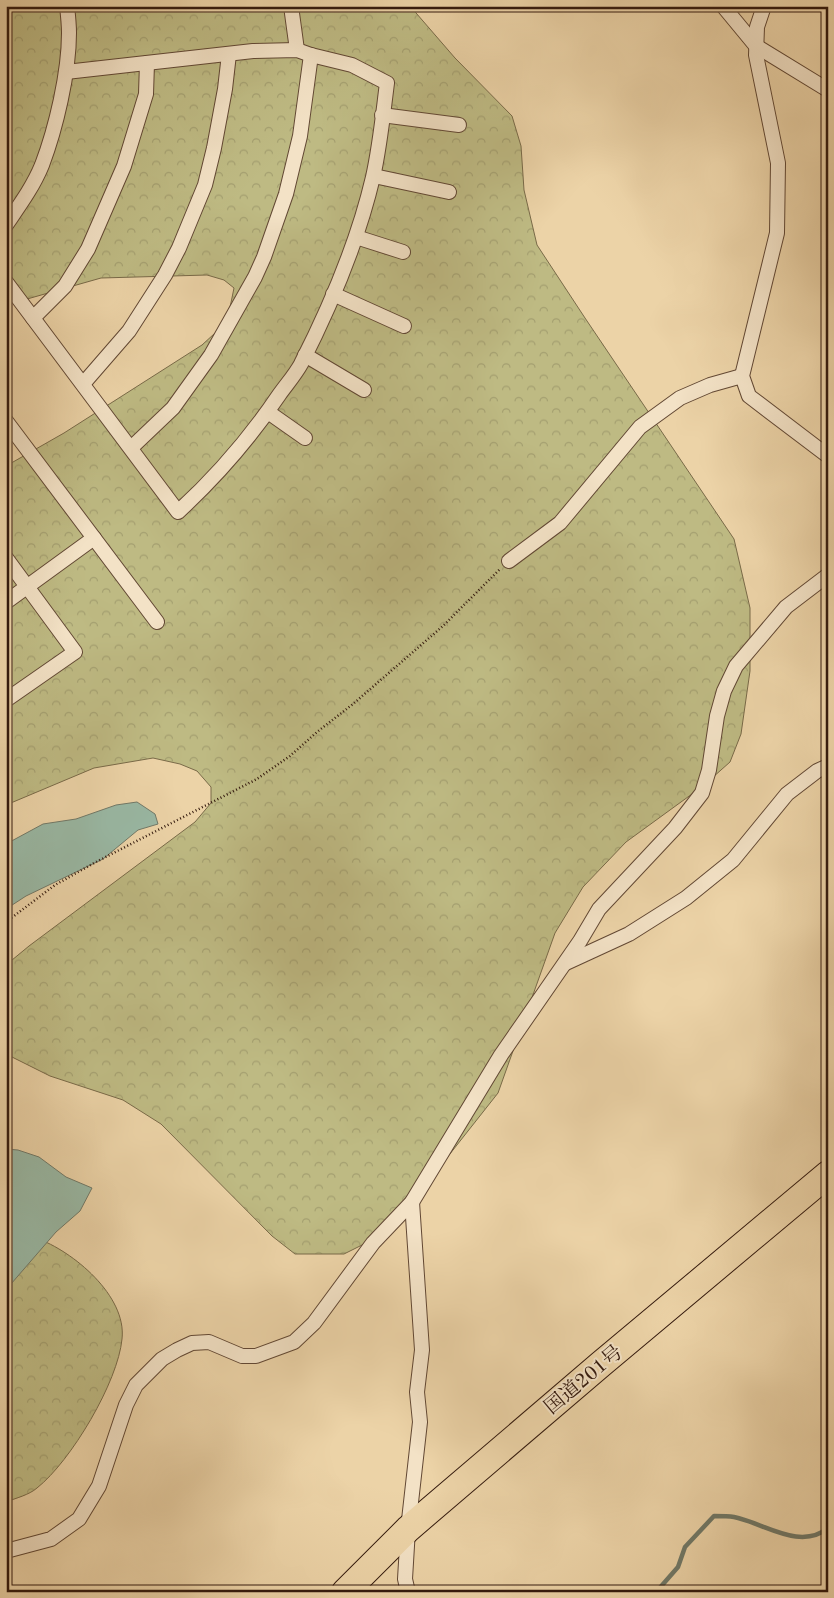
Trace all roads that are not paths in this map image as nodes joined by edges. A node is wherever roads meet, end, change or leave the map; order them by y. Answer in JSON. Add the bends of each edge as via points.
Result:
{"nodes":[{"id":1,"x":67,"y":6,"type":"edge"},
{"id":2,"x":290,"y":6,"type":"edge"},
{"id":3,"x":723,"y":6,"type":"edge"},
{"id":4,"x":764,"y":6,"type":"edge"},
{"id":5,"x":756,"y":46,"type":"junction"},
{"id":6,"x":297,"y":50,"type":"junction"},
{"id":7,"x":229,"y":54,"type":"junction"},
{"id":8,"x":311,"y":55,"type":"junction"},
{"id":9,"x":147,"y":64,"type":"junction"},
{"id":10,"x":66,"y":72,"type":"junction"},
{"id":11,"x":828,"y":90,"type":"edge"},
{"id":12,"x":382,"y":115,"type":"junction"},
{"id":13,"x":460,"y":125,"type":"dead end"},
{"id":14,"x":374,"y":176,"type":"junction"},
{"id":15,"x":449,"y":192,"type":"dead end"},
{"id":16,"x":6,"y":225,"type":"edge"},
{"id":17,"x":356,"y":237,"type":"junction"},
{"id":18,"x":403,"y":252,"type":"dead end"},
{"id":19,"x":6,"y":282,"type":"edge"},
{"id":20,"x":333,"y":294,"type":"junction"},
{"id":21,"x":33,"y":318,"type":"junction"},
{"id":22,"x":404,"y":326,"type":"dead end"},
{"id":23,"x":305,"y":355,"type":"junction"},
{"id":24,"x":742,"y":376,"type":"junction"},
{"id":25,"x":83,"y":384,"type":"junction"},
{"id":26,"x":364,"y":390,"type":"dead end"},
{"id":27,"x":268,"y":412,"type":"junction"},
{"id":28,"x":6,"y":421,"type":"edge"},
{"id":29,"x":305,"y":438,"type":"dead end"},
{"id":30,"x":131,"y":448,"type":"junction"},
{"id":31,"x":828,"y":456,"type":"edge"},
{"id":32,"x":94,"y":538,"type":"junction"},
{"id":33,"x":6,"y":558,"type":"edge"},
{"id":34,"x":509,"y":561,"type":"road end"},
{"id":35,"x":828,"y":575,"type":"edge"},
{"id":36,"x":28,"y":586,"type":"junction"},
{"id":37,"x":6,"y":602,"type":"edge"},
{"id":38,"x":157,"y":622,"type":"dead end"},
{"id":39,"x":6,"y":700,"type":"edge"},
{"id":40,"x":828,"y":766,"type":"edge"},
{"id":41,"x":565,"y":963,"type":"junction"},
{"id":42,"x":828,"y":1174,"type":"edge"},
{"id":43,"x":412,"y":1202,"type":"junction"},
{"id":44,"x":408,"y":1529,"type":"junction"},
{"id":45,"x":6,"y":1551,"type":"edge"},
{"id":46,"x":344,"y":1592,"type":"edge"},
{"id":47,"x":408,"y":1592,"type":"edge"}],
"edges":[{"from":1,"to":10,"type":"street"},
{"from":2,"to":6,"type":"street"},
{"from":3,"to":5,"type":"street"},
{"from":4,"to":5,"type":"street","via":[[757,26]]},
{"from":5,"to":11,"type":"street"},
{"from":5,"to":24,"type":"street","via":[[778,163],[777,233]]},
{"from":6,"to":7,"type":"street","via":[[253,50]]},
{"from":6,"to":8,"type":"street"},
{"from":7,"to":9,"type":"street"},
{"from":7,"to":25,"type":"street","via":[[206,185],[179,248],[129,332]]},
{"from":8,"to":12,"type":"street","via":[[352,66],[387,83]]},
{"from":8,"to":30,"type":"street","via":[[300,136],[286,194],[258,270],[210,356],[173,408]]},
{"from":9,"to":10,"type":"street"},
{"from":9,"to":21,"type":"street","via":[[146,94],[124,166],[88,248],[65,286]]},
{"from":10,"to":16,"type":"street","via":[[42,166]]},
{"from":12,"to":13,"type":"street"},
{"from":12,"to":14,"type":"street"},
{"from":14,"to":15,"type":"street"},
{"from":14,"to":17,"type":"street"},
{"from":17,"to":18,"type":"street"},
{"from":17,"to":20,"type":"street"},
{"from":19,"to":21,"type":"street"},
{"from":20,"to":22,"type":"street"},
{"from":20,"to":23,"type":"street"},
{"from":21,"to":25,"type":"street"},
{"from":23,"to":26,"type":"street"},
{"from":23,"to":27,"type":"street"},
{"from":24,"to":31,"type":"street","via":[[749,396]]},
{"from":24,"to":34,"type":"street","via":[[680,398],[640,427],[560,523]]},
{"from":25,"to":30,"type":"street"},
{"from":27,"to":29,"type":"street"},
{"from":27,"to":30,"type":"street","via":[[239,449],[178,512]]},
{"from":28,"to":32,"type":"street"},
{"from":32,"to":36,"type":"street"},
{"from":32,"to":38,"type":"street"},
{"from":33,"to":36,"type":"street"},
{"from":35,"to":41,"type":"street","via":[[786,606],[736,666],[716,716],[709,770],[702,792],[675,828],[599,909]]},
{"from":36,"to":37,"type":"street"},
{"from":36,"to":39,"type":"street","via":[[75,652]]},
{"from":40,"to":41,"type":"street","via":[[787,794],[733,860],[686,898],[628,934]]},
{"from":41,"to":43,"type":"street","via":[[501,1055]]},
{"from":42,"to":44,"type":"highway","name":"国道201号"},
{"from":43,"to":44,"type":"street","via":[[422,1350],[417,1392],[420,1422]]},
{"from":43,"to":45,"type":"street","via":[[373,1243],[314,1323],[294,1342],[256,1356],[242,1356],[209,1342],[192,1343],[162,1359],[136,1385],[126,1405],[99,1486],[79,1519],[51,1539]]},
{"from":44,"to":46,"type":"highway","name":"国道201号"},
{"from":44,"to":47,"type":"street","via":[[405,1579]]}]}
